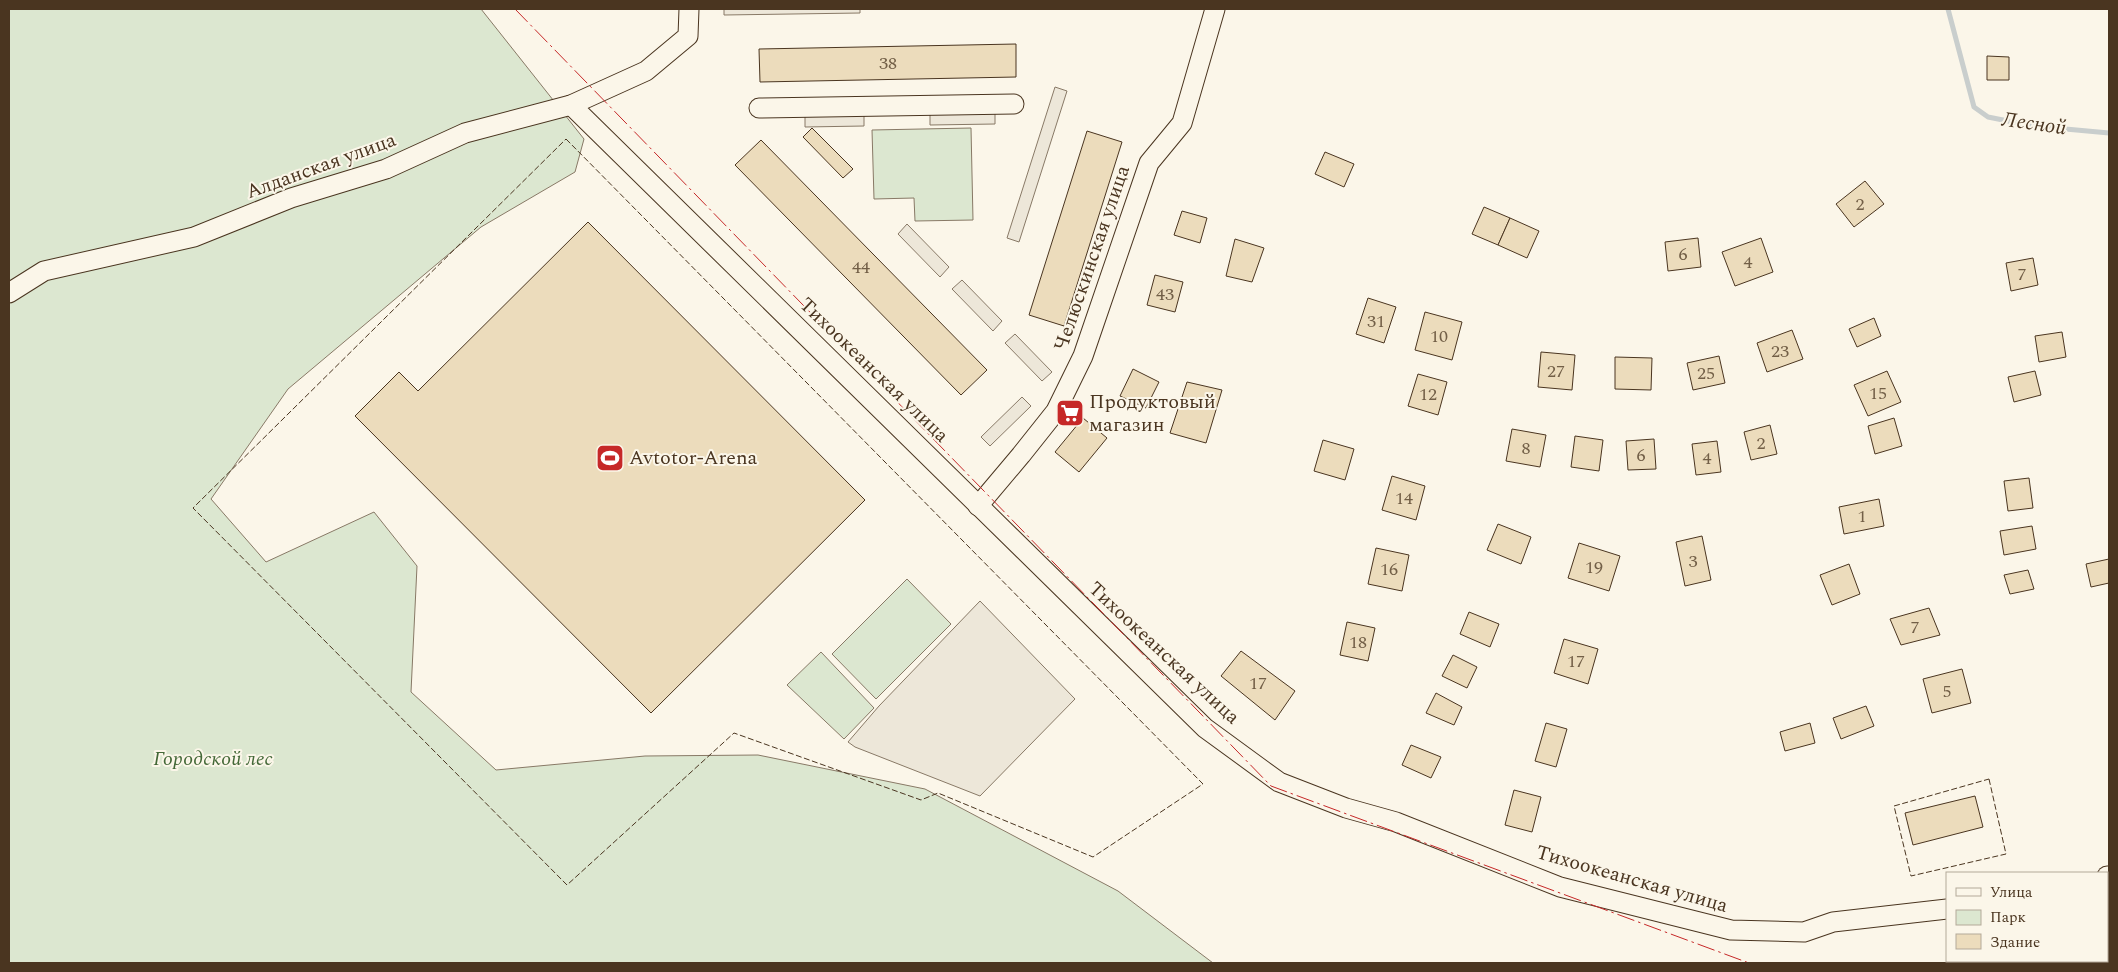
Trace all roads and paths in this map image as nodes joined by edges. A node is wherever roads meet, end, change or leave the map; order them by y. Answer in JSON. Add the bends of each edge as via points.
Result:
{"nodes":[{"id":1,"x":689,"y":9,"type":"edge"},
{"id":2,"x":1215,"y":9,"type":"edge"},
{"id":3,"x":1014,"y":104,"type":"dead end"},
{"id":4,"x":570,"y":105,"type":"junction"},
{"id":5,"x":759,"y":108,"type":"dead end"},
{"id":6,"x":9,"y":293,"type":"edge"},
{"id":7,"x":978,"y":506,"type":"junction"},
{"id":8,"x":1946,"y":909,"type":"edge"}],
"edges":[{"from":1,"to":4,"type":"street","name":"Алданская улица","via":[[688,36],[646,71]]},
{"from":2,"to":7,"type":"street","name":"Челюскинская улица","via":[[1182,123],[1149,163],[1083,356],[1056,411]]},
{"from":3,"to":5,"type":"street"},
{"from":4,"to":6,"type":"street","name":"Алданская улица","via":[[465,133],[386,168],[291,198],[194,237],[44,271]]},
{"from":4,"to":7,"type":"street","name":"Тихоокеанская улица"},
{"from":7,"to":8,"type":"street","name":"Тихоокеанская улица","via":[[1206,728],[1279,782],[1346,808],[1396,822],[1560,887],[1731,930],[1804,932],[1833,922]]}]}
